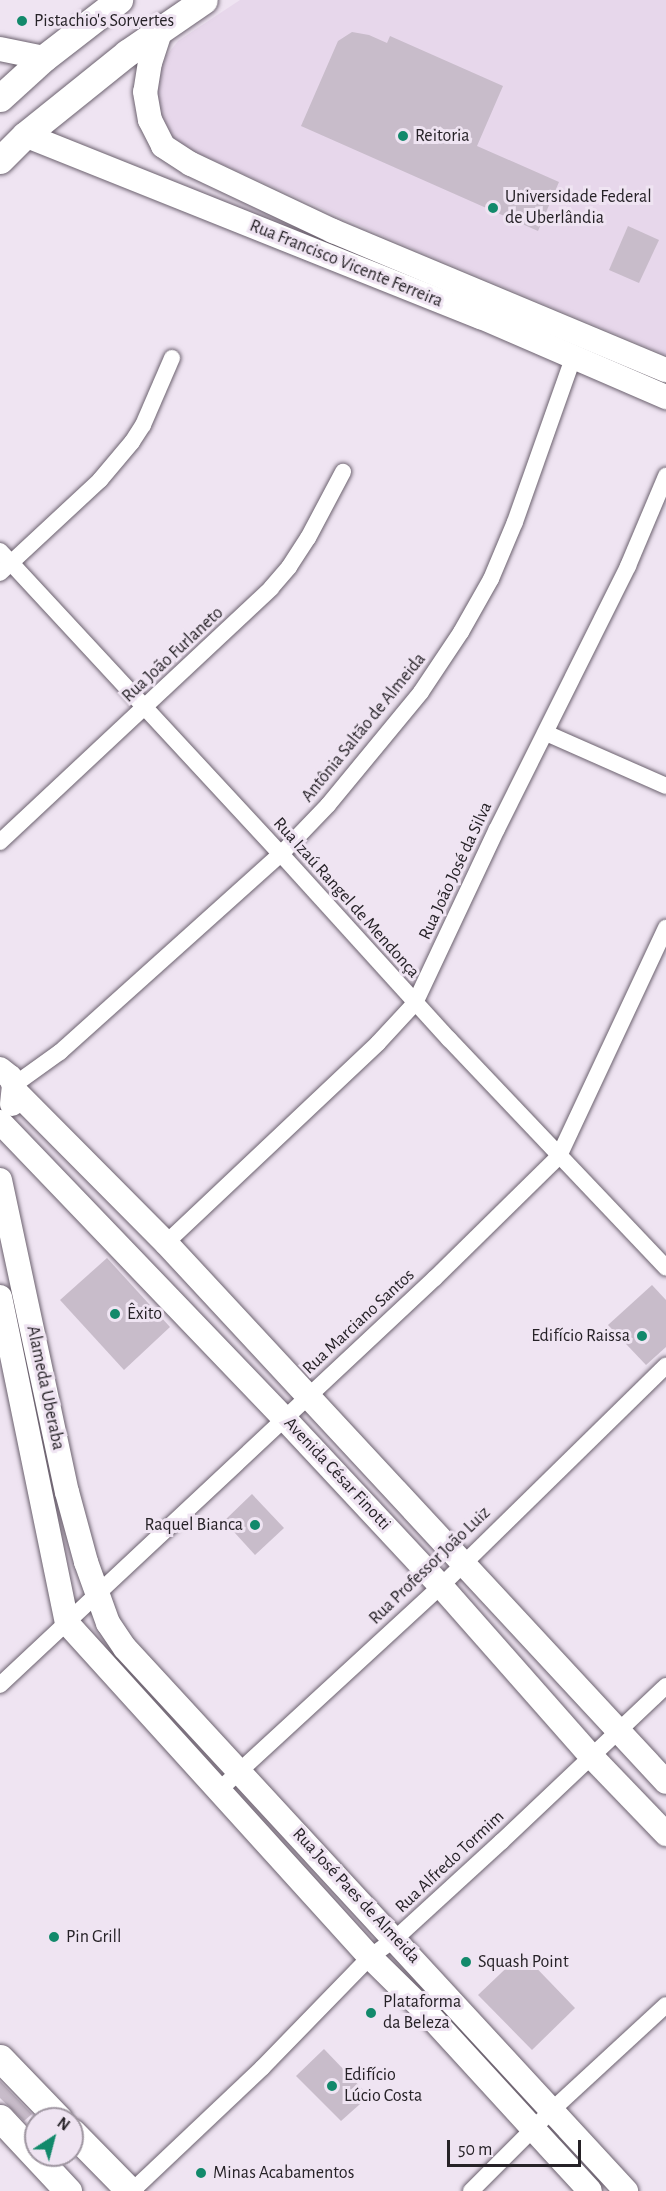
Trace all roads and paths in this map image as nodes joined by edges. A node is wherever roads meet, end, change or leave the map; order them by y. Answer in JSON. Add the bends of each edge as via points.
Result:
{"nodes":[{"id":1,"x":204,"y":0,"type":"edge"},
{"id":2,"x":107,"y":4,"type":"edge"},
{"id":3,"x":162,"y":26,"type":"junction"},
{"id":4,"x":0,"y":49,"type":"edge"},
{"id":5,"x":44,"y":58,"type":"junction"},
{"id":6,"x":0,"y":98,"type":"edge"},
{"id":7,"x":25,"y":135,"type":"junction"},
{"id":8,"x":0,"y":160,"type":"edge"},
{"id":9,"x":377,"y":262,"type":"junction"},
{"id":10,"x":172,"y":358,"type":"dead end"},
{"id":11,"x":573,"y":358,"type":"junction"},
{"id":12,"x":666,"y":370,"type":"edge"},
{"id":13,"x":666,"y":397,"type":"edge"},
{"id":14,"x":343,"y":472,"type":"dead end"},
{"id":15,"x":666,"y":476,"type":"edge"},
{"id":16,"x":4,"y":563,"type":"edge"},
{"id":17,"x":146,"y":708,"type":"junction"},
{"id":18,"x":546,"y":733,"type":"junction"},
{"id":19,"x":666,"y":786,"type":"edge"},
{"id":20,"x":0,"y":843,"type":"edge"},
{"id":21,"x":281,"y":854,"type":"junction"},
{"id":22,"x":666,"y":928,"type":"edge"},
{"id":23,"x":415,"y":1003,"type":"junction"},
{"id":24,"x":9,"y":1081,"type":"edge"},
{"id":25,"x":0,"y":1116,"type":"edge"},
{"id":26,"x":0,"y":1122,"type":"edge"},
{"id":27,"x":560,"y":1156,"type":"junction"},
{"id":28,"x":0,"y":1180,"type":"edge"},
{"id":29,"x":166,"y":1243,"type":"junction"},
{"id":30,"x":666,"y":1268,"type":"edge"},
{"id":31,"x":0,"y":1297,"type":"edge"},
{"id":32,"x":666,"y":1366,"type":"edge"},
{"id":33,"x":309,"y":1395,"type":"junction"},
{"id":34,"x":285,"y":1419,"type":"junction"},
{"id":35,"x":463,"y":1564,"type":"junction"},
{"id":36,"x":441,"y":1586,"type":"junction"},
{"id":37,"x":98,"y":1594,"type":"junction"},
{"id":38,"x":68,"y":1623,"type":"junction"},
{"id":39,"x":0,"y":1685,"type":"edge"},
{"id":40,"x":666,"y":1686,"type":"edge"},
{"id":41,"x":618,"y":1732,"type":"junction"},
{"id":42,"x":592,"y":1757,"type":"junction"},
{"id":43,"x":241,"y":1772,"type":"junction"},
{"id":44,"x":666,"y":1782,"type":"edge"},
{"id":45,"x":218,"y":1791,"type":"junction"},
{"id":46,"x":666,"y":1834,"type":"edge"},
{"id":47,"x":395,"y":1939,"type":"junction"},
{"id":48,"x":370,"y":1957,"type":"junction"},
{"id":49,"x":666,"y":2005,"type":"edge"},
{"id":50,"x":0,"y":2058,"type":"edge"},
{"id":51,"x":47,"y":2107,"type":"edge"},
{"id":52,"x":551,"y":2111,"type":"junction"},
{"id":53,"x":0,"y":2118,"type":"edge"},
{"id":54,"x":533,"y":2130,"type":"junction"},
{"id":55,"x":84,"y":2144,"type":"edge"},
{"id":56,"x":68,"y":2191,"type":"edge"},
{"id":57,"x":131,"y":2191,"type":"edge"},
{"id":58,"x":471,"y":2191,"type":"edge"},
{"id":59,"x":590,"y":2191,"type":"edge"},
{"id":60,"x":626,"y":2191,"type":"edge"}],
"edges":[{"from":1,"to":3,"type":"main road"},
{"from":2,"to":5,"type":"main road"},
{"from":3,"to":7,"type":"main road"},
{"from":3,"to":9,"type":"main road","name":"Rua Francisco Vicente Ferreira","via":[[145,92],[150,120],[163,146]]},
{"from":4,"to":5,"type":"main road"},
{"from":5,"to":6,"type":"main road"},
{"from":7,"to":8,"type":"main road"},
{"from":7,"to":9,"type":"main road","name":"Rua Francisco Vicente Ferreira","via":[[111,171]]},
{"from":9,"to":11,"type":"main road","name":"Rua Francisco Vicente Ferreira"},
{"from":9,"to":12,"type":"main road","name":"Rua Francisco Vicente Ferreira"},
{"from":10,"to":16,"type":"street","via":[[132,442],[100,480]]},
{"from":11,"to":13,"type":"main road","name":"Rua Francisco Vicente Ferreira"},
{"from":11,"to":21,"type":"street","name":"Antônia Saltão de Almeida","via":[[515,522],[491,579],[461,632],[414,702],[328,805]]},
{"from":14,"to":17,"type":"street","name":"Rua João Furlaneto","via":[[290,567]]},
{"from":15,"to":18,"type":"street","name":"Rua João José da Silva","via":[[628,566]]},
{"from":16,"to":17,"type":"street","name":"Rua Izaú Rangel de Mendonça"},
{"from":17,"to":20,"type":"street","name":"Rua João Furlaneto"},
{"from":17,"to":21,"type":"street","name":"Rua Izaú Rangel de Mendonça"},
{"from":18,"to":19,"type":"street"},
{"from":18,"to":23,"type":"street","name":"Rua João José da Silva"},
{"from":21,"to":23,"type":"street","name":"Rua Izaú Rangel de Mendonça"},
{"from":21,"to":24,"type":"street","name":"Antônia Saltão de Almeida","via":[[60,1052]]},
{"from":22,"to":27,"type":"street","name":"Rua Marciano Santos"},
{"from":23,"to":27,"type":"street","name":"Rua Izaú Rangel de Mendonça"},
{"from":23,"to":29,"type":"street","name":"Rua João José da Silva","via":[[378,1043]]},
{"from":24,"to":25,"type":"main road","via":[[10,1107]]},
{"from":24,"to":29,"type":"main road","name":"Avenida César Finotti"},
{"from":26,"to":34,"type":"main road","name":"Avenida César Finotti"},
{"from":27,"to":30,"type":"street","name":"Rua Izaú Rangel de Mendonça"},
{"from":27,"to":33,"type":"street","name":"Rua Marciano Santos"},
{"from":28,"to":37,"type":"main road","name":"Alameda Uberaba","via":[[67,1492]]},
{"from":29,"to":33,"type":"main road","name":"Avenida César Finotti"},
{"from":31,"to":38,"type":"main road","name":"Alameda Uberaba"},
{"from":32,"to":35,"type":"street","name":"Rua Professor João Luiz"},
{"from":33,"to":34,"type":"street","name":"Rua Marciano Santos"},
{"from":33,"to":35,"type":"main road","name":"Avenida César Finotti"},
{"from":34,"to":36,"type":"main road","name":"Avenida César Finotti"},
{"from":34,"to":37,"type":"street","name":"Rua Marciano Santos"},
{"from":35,"to":36,"type":"street","name":"Rua Professor João Luiz"},
{"from":35,"to":41,"type":"main road","name":"Avenida César Finotti"},
{"from":36,"to":42,"type":"main road","name":"Avenida César Finotti"},
{"from":36,"to":43,"type":"street","name":"Rua Professor João Luiz"},
{"from":37,"to":38,"type":"street","name":"Rua Marciano Santos"},
{"from":37,"to":43,"type":"main road","name":"Rua José Paes de Almeida","via":[[108,1623],[125,1648]]},
{"from":38,"to":39,"type":"street","name":"Rua Marciano Santos"},
{"from":38,"to":45,"type":"main road","name":"Rua José Paes de Almeida"},
{"from":40,"to":41,"type":"street","name":"Rua Alfredo Tormim"},
{"from":41,"to":42,"type":"street","name":"Rua Alfredo Tormim"},
{"from":41,"to":44,"type":"main road","name":"Avenida César Finotti"},
{"from":42,"to":46,"type":"main road","name":"Avenida César Finotti"},
{"from":42,"to":47,"type":"street","name":"Rua Alfredo Tormim"},
{"from":43,"to":45,"type":"street","name":"Rua Professor João Luiz"},
{"from":43,"to":47,"type":"main road","name":"Rua José Paes de Almeida"},
{"from":45,"to":48,"type":"main road","name":"Rua José Paes de Almeida"},
{"from":47,"to":48,"type":"street","name":"Rua Alfredo Tormim"},
{"from":47,"to":52,"type":"main road","name":"Rua José Paes de Almeida"},
{"from":48,"to":54,"type":"main road","name":"Rua José Paes de Almeida","via":[[427,2013]]},
{"from":48,"to":57,"type":"street","name":"Rua Alfredo Tormim","via":[[262,2068]]},
{"from":49,"to":52,"type":"street"},
{"from":50,"to":51,"type":"main road"},
{"from":52,"to":54,"type":"street"},
{"from":52,"to":60,"type":"main road","name":"Rua José Paes de Almeida"},
{"from":53,"to":56,"type":"main road"},
{"from":54,"to":58,"type":"street"},
{"from":54,"to":59,"type":"main road","name":"Rua José Paes de Almeida"},
{"from":55,"to":57,"type":"main road"}]}
